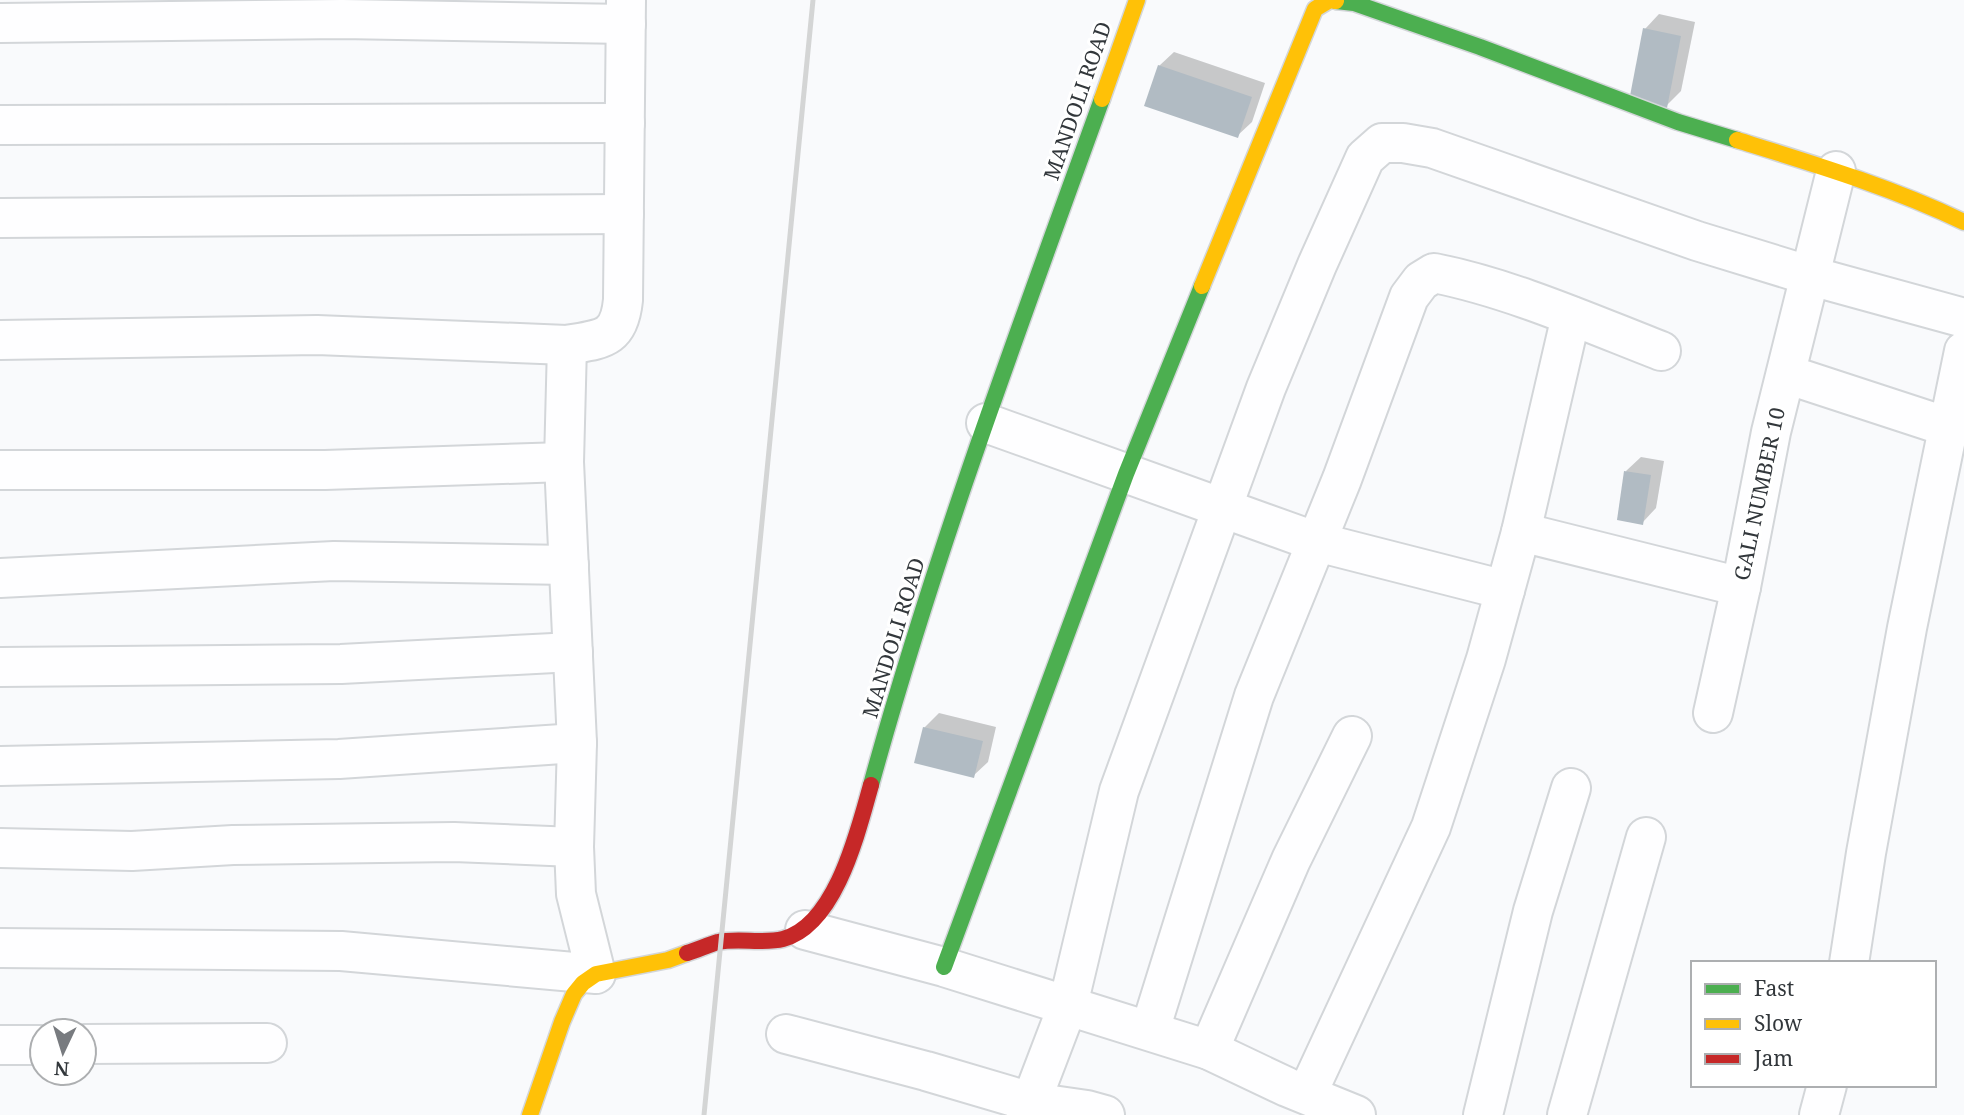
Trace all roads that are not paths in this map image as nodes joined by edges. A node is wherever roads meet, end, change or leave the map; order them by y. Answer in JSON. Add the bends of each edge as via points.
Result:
{"nodes":[{"id":1,"x":1137,"y":0,"type":"edge"},
{"id":2,"x":626,"y":12,"type":"edge"},
{"id":3,"x":0,"y":23,"type":"edge"},
{"id":4,"x":625,"y":123,"type":"junction"},
{"id":5,"x":0,"y":125,"type":"edge"},
{"id":6,"x":1836,"y":171,"type":"junction"},
{"id":7,"x":624,"y":214,"type":"junction"},
{"id":8,"x":0,"y":218,"type":"edge"},
{"id":9,"x":1964,"y":222,"type":"edge"},
{"id":10,"x":1811,"y":275,"type":"junction"},
{"id":11,"x":1572,"y":316,"type":"junction"},
{"id":12,"x":1964,"y":318,"type":"edge"},
{"id":13,"x":0,"y":340,"type":"edge"},
{"id":14,"x":567,"y":345,"type":"junction"},
{"id":15,"x":1661,"y":351,"type":"dead end"},
{"id":16,"x":1964,"y":351,"type":"edge"},
{"id":17,"x":1786,"y":374,"type":"junction"},
{"id":18,"x":986,"y":423,"type":"junction"},
{"id":19,"x":1948,"y":427,"type":"junction"},
{"id":20,"x":564,"y":462,"type":"junction"},
{"id":21,"x":0,"y":471,"type":"edge"},
{"id":22,"x":1126,"y":474,"type":"junction"},
{"id":23,"x":1224,"y":508,"type":"junction"},
{"id":24,"x":1521,"y":532,"type":"junction"},
{"id":25,"x":1317,"y":542,"type":"junction"},
{"id":26,"x":569,"y":565,"type":"junction"},
{"id":27,"x":0,"y":578,"type":"edge"},
{"id":28,"x":1741,"y":587,"type":"junction"},
{"id":29,"x":1505,"y":590,"type":"junction"},
{"id":30,"x":573,"y":652,"type":"junction"},
{"id":31,"x":0,"y":667,"type":"edge"},
{"id":32,"x":1713,"y":712,"type":"dead end"},
{"id":33,"x":1352,"y":736,"type":"dead end"},
{"id":34,"x":577,"y":743,"type":"junction"},
{"id":35,"x":0,"y":766,"type":"edge"},
{"id":36,"x":1571,"y":788,"type":"dead end"},
{"id":37,"x":1647,"y":837,"type":"dead end"},
{"id":38,"x":573,"y":847,"type":"junction"},
{"id":39,"x":0,"y":848,"type":"edge"},
{"id":40,"x":805,"y":930,"type":"junction"},
{"id":41,"x":0,"y":948,"type":"edge"},
{"id":42,"x":1849,"y":961,"type":"edge"},
{"id":43,"x":944,"y":967,"type":"junction"},
{"id":44,"x":606,"y":972,"type":"junction"},
{"id":45,"x":1068,"y":1005,"type":"junction"},
{"id":46,"x":1150,"y":1030,"type":"junction"},
{"id":47,"x":786,"y":1034,"type":"dead end"},
{"id":48,"x":267,"y":1043,"type":"dead end"},
{"id":49,"x":98,"y":1044,"type":"edge"},
{"id":50,"x":0,"y":1045,"type":"edge"},
{"id":51,"x":28,"y":1045,"type":"edge"},
{"id":52,"x":1209,"y":1050,"type":"junction"},
{"id":53,"x":1826,"y":1087,"type":"edge"},
{"id":54,"x":1307,"y":1094,"type":"junction"},
{"id":55,"x":1028,"y":1108,"type":"edge"},
{"id":56,"x":530,"y":1115,"type":"edge"},
{"id":57,"x":1104,"y":1115,"type":"edge"},
{"id":58,"x":1356,"y":1115,"type":"edge"},
{"id":59,"x":1483,"y":1115,"type":"edge"},
{"id":60,"x":1567,"y":1115,"type":"edge"},
{"id":61,"x":1819,"y":1115,"type":"edge"}],
"edges":[{"from":1,"to":18,"type":"street","name":"MANDOLI ROAD"},
{"from":2,"to":3,"type":"street"},
{"from":2,"to":4,"type":"street"},
{"from":4,"to":5,"type":"street"},
{"from":4,"to":7,"type":"street"},
{"from":6,"to":9,"type":"street"},
{"from":6,"to":10,"type":"street","name":"GALI NUMBER 10"},
{"from":6,"to":22,"type":"street","via":[[1678,122],[1354,3],[1330,0],[1315,9]]},
{"from":7,"to":8,"type":"street"},
{"from":7,"to":14,"type":"street","via":[[621,320],[614,331],[596,340]]},
{"from":10,"to":12,"type":"street"},
{"from":10,"to":17,"type":"street","name":"GALI NUMBER 10"},
{"from":10,"to":23,"type":"street","via":[[1432,148],[1382,144],[1365,158],[1317,265],[1266,388]]},
{"from":11,"to":15,"type":"street"},
{"from":11,"to":24,"type":"street"},
{"from":11,"to":25,"type":"street","via":[[1460,278],[1434,273],[1421,281],[1409,297]]},
{"from":13,"to":14,"type":"street","via":[[317,335]]},
{"from":14,"to":20,"type":"street"},
{"from":16,"to":19,"type":"street"},
{"from":17,"to":19,"type":"street"},
{"from":17,"to":28,"type":"street","name":"GALI NUMBER 10"},
{"from":18,"to":22,"type":"street"},
{"from":18,"to":40,"type":"street","name":"MANDOLI ROAD","via":[[903,668],[848,861],[832,894]]},
{"from":19,"to":42,"type":"street","via":[[1907,628]]},
{"from":20,"to":21,"type":"street","via":[[325,470]]},
{"from":20,"to":26,"type":"street"},
{"from":22,"to":23,"type":"street"},
{"from":22,"to":43,"type":"street"},
{"from":23,"to":25,"type":"street"},
{"from":23,"to":45,"type":"street","via":[[1119,791]]},
{"from":24,"to":28,"type":"street"},
{"from":24,"to":29,"type":"street"},
{"from":25,"to":29,"type":"street"},
{"from":25,"to":46,"type":"street","via":[[1254,696]]},
{"from":26,"to":27,"type":"street","via":[[334,561]]},
{"from":26,"to":30,"type":"street"},
{"from":28,"to":32,"type":"street","name":"GALI NUMBER 10"},
{"from":29,"to":54,"type":"street","via":[[1431,827]]},
{"from":30,"to":31,"type":"street","via":[[341,664]]},
{"from":30,"to":34,"type":"street"},
{"from":33,"to":52,"type":"street","via":[[1291,860]]},
{"from":34,"to":35,"type":"street","via":[[339,759]]},
{"from":34,"to":38,"type":"street"},
{"from":36,"to":59,"type":"street","via":[[1533,911]]},
{"from":37,"to":60,"type":"street"},
{"from":38,"to":39,"type":"street","via":[[454,842],[132,851]]},
{"from":38,"to":44,"type":"street","via":[[576,894]]},
{"from":40,"to":43,"type":"street"},
{"from":40,"to":44,"type":"street","via":[[782,939],[719,942],[668,960]]},
{"from":41,"to":44,"type":"street","via":[[341,951]]},
{"from":43,"to":45,"type":"street"},
{"from":44,"to":56,"type":"street","via":[[574,994]]},
{"from":45,"to":46,"type":"street"},
{"from":45,"to":55,"type":"street"},
{"from":46,"to":52,"type":"street"},
{"from":47,"to":55,"type":"street","via":[[926,1071]]},
{"from":48,"to":49,"type":"street"},
{"from":50,"to":51,"type":"street"},
{"from":52,"to":54,"type":"street"},
{"from":53,"to":61,"type":"street"},
{"from":54,"to":58,"type":"street"},
{"from":55,"to":57,"type":"street"}]}
